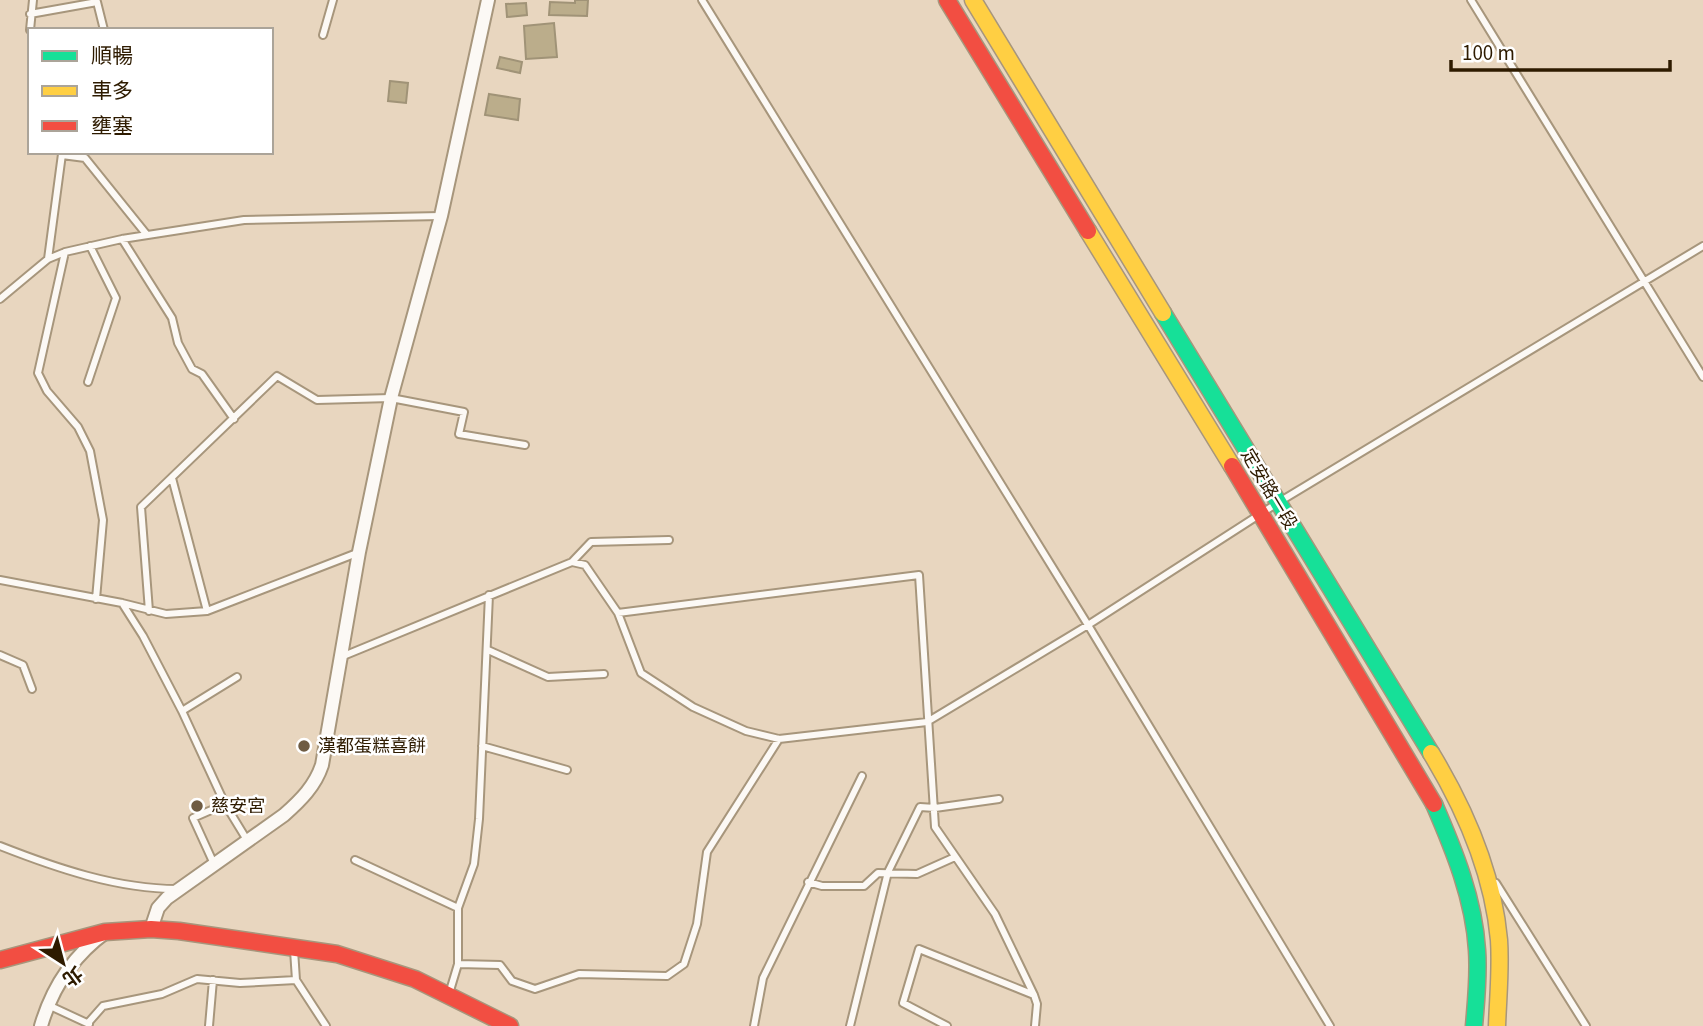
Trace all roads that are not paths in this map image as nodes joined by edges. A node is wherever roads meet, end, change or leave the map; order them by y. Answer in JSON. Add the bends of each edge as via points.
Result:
{"nodes":[{"id":1,"x":33,"y":0,"type":"edge"},
{"id":2,"x":333,"y":0,"type":"edge"},
{"id":3,"x":488,"y":0,"type":"edge"},
{"id":4,"x":702,"y":0,"type":"edge"},
{"id":5,"x":947,"y":0,"type":"edge"},
{"id":6,"x":973,"y":0,"type":"edge"},
{"id":7,"x":1471,"y":0,"type":"edge"},
{"id":8,"x":30,"y":13,"type":"junction"},
{"id":9,"x":30,"y":28,"type":"edge"},
{"id":10,"x":104,"y":28,"type":"edge"},
{"id":11,"x":323,"y":35,"type":"dead end"},
{"id":12,"x":62,"y":154,"type":"edge"},
{"id":13,"x":441,"y":216,"type":"junction"},
{"id":14,"x":147,"y":235,"type":"junction"},
{"id":15,"x":122,"y":239,"type":"junction"},
{"id":16,"x":90,"y":246,"type":"junction"},
{"id":17,"x":1703,"y":246,"type":"edge"},
{"id":18,"x":65,"y":252,"type":"junction"},
{"id":19,"x":48,"y":259,"type":"junction"},
{"id":20,"x":1645,"y":281,"type":"junction"},
{"id":21,"x":0,"y":299,"type":"edge"},
{"id":22,"x":1703,"y":377,"type":"edge"},
{"id":23,"x":88,"y":382,"type":"dead end"},
{"id":24,"x":391,"y":398,"type":"junction"},
{"id":25,"x":234,"y":419,"type":"junction"},
{"id":26,"x":525,"y":445,"type":"dead end"},
{"id":27,"x":172,"y":478,"type":"junction"},
{"id":28,"x":1279,"y":502,"type":"junction"},
{"id":29,"x":1261,"y":513,"type":"junction"},
{"id":30,"x":669,"y":540,"type":"dead end"},
{"id":31,"x":359,"y":552,"type":"junction"},
{"id":32,"x":572,"y":562,"type":"junction"},
{"id":33,"x":0,"y":580,"type":"edge"},
{"id":34,"x":489,"y":595,"type":"junction"},
{"id":35,"x":96,"y":599,"type":"junction"},
{"id":36,"x":122,"y":603,"type":"junction"},
{"id":37,"x":149,"y":611,"type":"junction"},
{"id":38,"x":207,"y":611,"type":"junction"},
{"id":39,"x":618,"y":612,"type":"junction"},
{"id":40,"x":1088,"y":625,"type":"junction"},
{"id":41,"x":488,"y":650,"type":"junction"},
{"id":42,"x":0,"y":656,"type":"edge"},
{"id":43,"x":341,"y":657,"type":"junction"},
{"id":44,"x":604,"y":674,"type":"dead end"},
{"id":45,"x":237,"y":677,"type":"dead end"},
{"id":46,"x":32,"y":690,"type":"dead end"},
{"id":47,"x":182,"y":711,"type":"junction"},
{"id":48,"x":927,"y":722,"type":"junction"},
{"id":49,"x":779,"y":739,"type":"junction"},
{"id":50,"x":482,"y":746,"type":"junction"},
{"id":51,"x":567,"y":770,"type":"dead end"},
{"id":52,"x":862,"y":776,"type":"dead end"},
{"id":53,"x":999,"y":799,"type":"dead end"},
{"id":54,"x":225,"y":804,"type":"junction"},
{"id":55,"x":935,"y":808,"type":"junction"},
{"id":56,"x":248,"y":842,"type":"junction"},
{"id":57,"x":0,"y":846,"type":"edge"},
{"id":58,"x":955,"y":857,"type":"junction"},
{"id":59,"x":355,"y":860,"type":"dead end"},
{"id":60,"x":1482,"y":860,"type":"junction"},
{"id":61,"x":215,"y":864,"type":"junction"},
{"id":62,"x":888,"y":872,"type":"junction"},
{"id":63,"x":808,"y":882,"type":"junction"},
{"id":64,"x":178,"y":889,"type":"junction"},
{"id":65,"x":458,"y":908,"type":"junction"},
{"id":66,"x":151,"y":929,"type":"junction"},
{"id":67,"x":105,"y":932,"type":"junction"},
{"id":68,"x":294,"y":947,"type":"junction"},
{"id":69,"x":0,"y":960,"type":"edge"},
{"id":70,"x":458,"y":964,"type":"junction"},
{"id":71,"x":296,"y":980,"type":"junction"},
{"id":72,"x":213,"y":981,"type":"junction"},
{"id":73,"x":1034,"y":995,"type":"junction"},
{"id":74,"x":448,"y":996,"type":"junction"},
{"id":75,"x":47,"y":1005,"type":"junction"},
{"id":76,"x":89,"y":1024,"type":"edge"},
{"id":77,"x":41,"y":1026,"type":"edge"},
{"id":78,"x":209,"y":1026,"type":"edge"},
{"id":79,"x":326,"y":1026,"type":"edge"},
{"id":80,"x":510,"y":1026,"type":"edge"},
{"id":81,"x":754,"y":1026,"type":"edge"},
{"id":82,"x":850,"y":1026,"type":"edge"},
{"id":83,"x":947,"y":1026,"type":"edge"},
{"id":84,"x":1035,"y":1026,"type":"edge"},
{"id":85,"x":1330,"y":1026,"type":"edge"},
{"id":86,"x":1474,"y":1026,"type":"edge"},
{"id":87,"x":1497,"y":1026,"type":"edge"},
{"id":88,"x":1586,"y":1026,"type":"edge"}],
"edges":[{"from":1,"to":8,"type":"lane"},
{"from":2,"to":11,"type":"lane"},
{"from":3,"to":13,"type":"street"},
{"from":4,"to":40,"type":"lane"},
{"from":5,"to":29,"type":"main road","name":"定安路一段"},
{"from":6,"to":28,"type":"main road","name":"定安路一段"},
{"from":7,"to":20,"type":"lane"},
{"from":8,"to":9,"type":"lane"},
{"from":8,"to":10,"type":"lane","via":[[97,2]]},
{"from":12,"to":14,"type":"lane","via":[[85,158]]},
{"from":12,"to":19,"type":"lane"},
{"from":13,"to":14,"type":"lane","via":[[244,220]]},
{"from":13,"to":24,"type":"street"},
{"from":14,"to":15,"type":"lane"},
{"from":15,"to":16,"type":"lane"},
{"from":15,"to":25,"type":"lane","via":[[172,318],[178,343],[192,369],[202,374]]},
{"from":16,"to":18,"type":"lane"},
{"from":16,"to":23,"type":"lane","via":[[116,298]]},
{"from":17,"to":20,"type":"lane"},
{"from":18,"to":19,"type":"lane"},
{"from":18,"to":35,"type":"lane","via":[[38,373],[90,451],[103,520]]},
{"from":19,"to":21,"type":"lane"},
{"from":20,"to":22,"type":"lane"},
{"from":20,"to":28,"type":"lane"},
{"from":24,"to":25,"type":"lane","via":[[317,400],[277,376]]},
{"from":24,"to":26,"type":"lane","via":[[464,412],[459,434]]},
{"from":24,"to":31,"type":"street"},
{"from":25,"to":27,"type":"lane"},
{"from":27,"to":37,"type":"lane","via":[[141,507]]},
{"from":27,"to":38,"type":"lane"},
{"from":28,"to":29,"type":"lane"},
{"from":28,"to":60,"type":"main road","name":"定安路一段","via":[[1450,784]]},
{"from":29,"to":40,"type":"lane"},
{"from":29,"to":86,"type":"main road","name":"定安路一段","via":[[1417,770],[1452,845],[1476,939]]},
{"from":30,"to":32,"type":"lane","via":[[591,542]]},
{"from":31,"to":38,"type":"lane"},
{"from":31,"to":43,"type":"street"},
{"from":32,"to":34,"type":"lane"},
{"from":32,"to":39,"type":"lane","via":[[585,565]]},
{"from":33,"to":35,"type":"lane"},
{"from":34,"to":41,"type":"lane"},
{"from":34,"to":43,"type":"lane"},
{"from":35,"to":36,"type":"lane"},
{"from":36,"to":37,"type":"lane"},
{"from":36,"to":47,"type":"lane"},
{"from":37,"to":38,"type":"lane"},
{"from":39,"to":48,"type":"lane","via":[[919,575]]},
{"from":39,"to":49,"type":"lane","via":[[641,673],[693,707],[746,731]]},
{"from":40,"to":48,"type":"lane"},
{"from":40,"to":85,"type":"lane"},
{"from":41,"to":44,"type":"lane","via":[[548,677]]},
{"from":41,"to":50,"type":"lane"},
{"from":42,"to":46,"type":"lane","via":[[23,665]]},
{"from":43,"to":56,"type":"street","via":[[318,778],[294,806]]},
{"from":45,"to":47,"type":"lane"},
{"from":47,"to":54,"type":"lane"},
{"from":48,"to":49,"type":"lane"},
{"from":48,"to":55,"type":"lane"},
{"from":49,"to":70,"type":"lane","via":[[707,852],[697,924],[684,964],[667,976],[579,974],[535,989],[512,981],[500,965]]},
{"from":50,"to":51,"type":"lane"},
{"from":50,"to":65,"type":"lane","via":[[474,864]]},
{"from":52,"to":63,"type":"lane"},
{"from":53,"to":55,"type":"lane"},
{"from":54,"to":56,"type":"lane"},
{"from":54,"to":61,"type":"lane","via":[[193,818]]},
{"from":55,"to":58,"type":"lane","via":[[935,827]]},
{"from":55,"to":62,"type":"lane","via":[[920,807]]},
{"from":56,"to":61,"type":"street"},
{"from":57,"to":64,"type":"lane","via":[[39,862],[132,886]]},
{"from":58,"to":62,"type":"lane","via":[[917,874]]},
{"from":58,"to":73,"type":"lane","via":[[995,914]]},
{"from":59,"to":65,"type":"lane"},
{"from":60,"to":87,"type":"main road","name":"定安路一段","via":[[1499,935]]},
{"from":60,"to":88,"type":"lane"},
{"from":61,"to":64,"type":"street"},
{"from":62,"to":63,"type":"lane","via":[[878,873],[864,886]]},
{"from":62,"to":82,"type":"lane"},
{"from":63,"to":81,"type":"lane","via":[[763,978]]},
{"from":64,"to":66,"type":"street","via":[[158,908]]},
{"from":65,"to":70,"type":"lane"},
{"from":66,"to":67,"type":"main road"},
{"from":66,"to":68,"type":"main road"},
{"from":67,"to":69,"type":"main road"},
{"from":67,"to":75,"type":"street","via":[[70,967]]},
{"from":68,"to":71,"type":"lane"},
{"from":68,"to":74,"type":"main road","via":[[337,954],[415,979]]},
{"from":70,"to":74,"type":"lane"},
{"from":71,"to":72,"type":"lane"},
{"from":71,"to":79,"type":"lane"},
{"from":72,"to":76,"type":"lane","via":[[197,979],[162,994],[103,1006]]},
{"from":72,"to":78,"type":"lane"},
{"from":73,"to":83,"type":"lane","via":[[919,949],[903,1003]]},
{"from":73,"to":84,"type":"lane"},
{"from":74,"to":80,"type":"main road"},
{"from":75,"to":76,"type":"lane"},
{"from":75,"to":77,"type":"street"}]}
